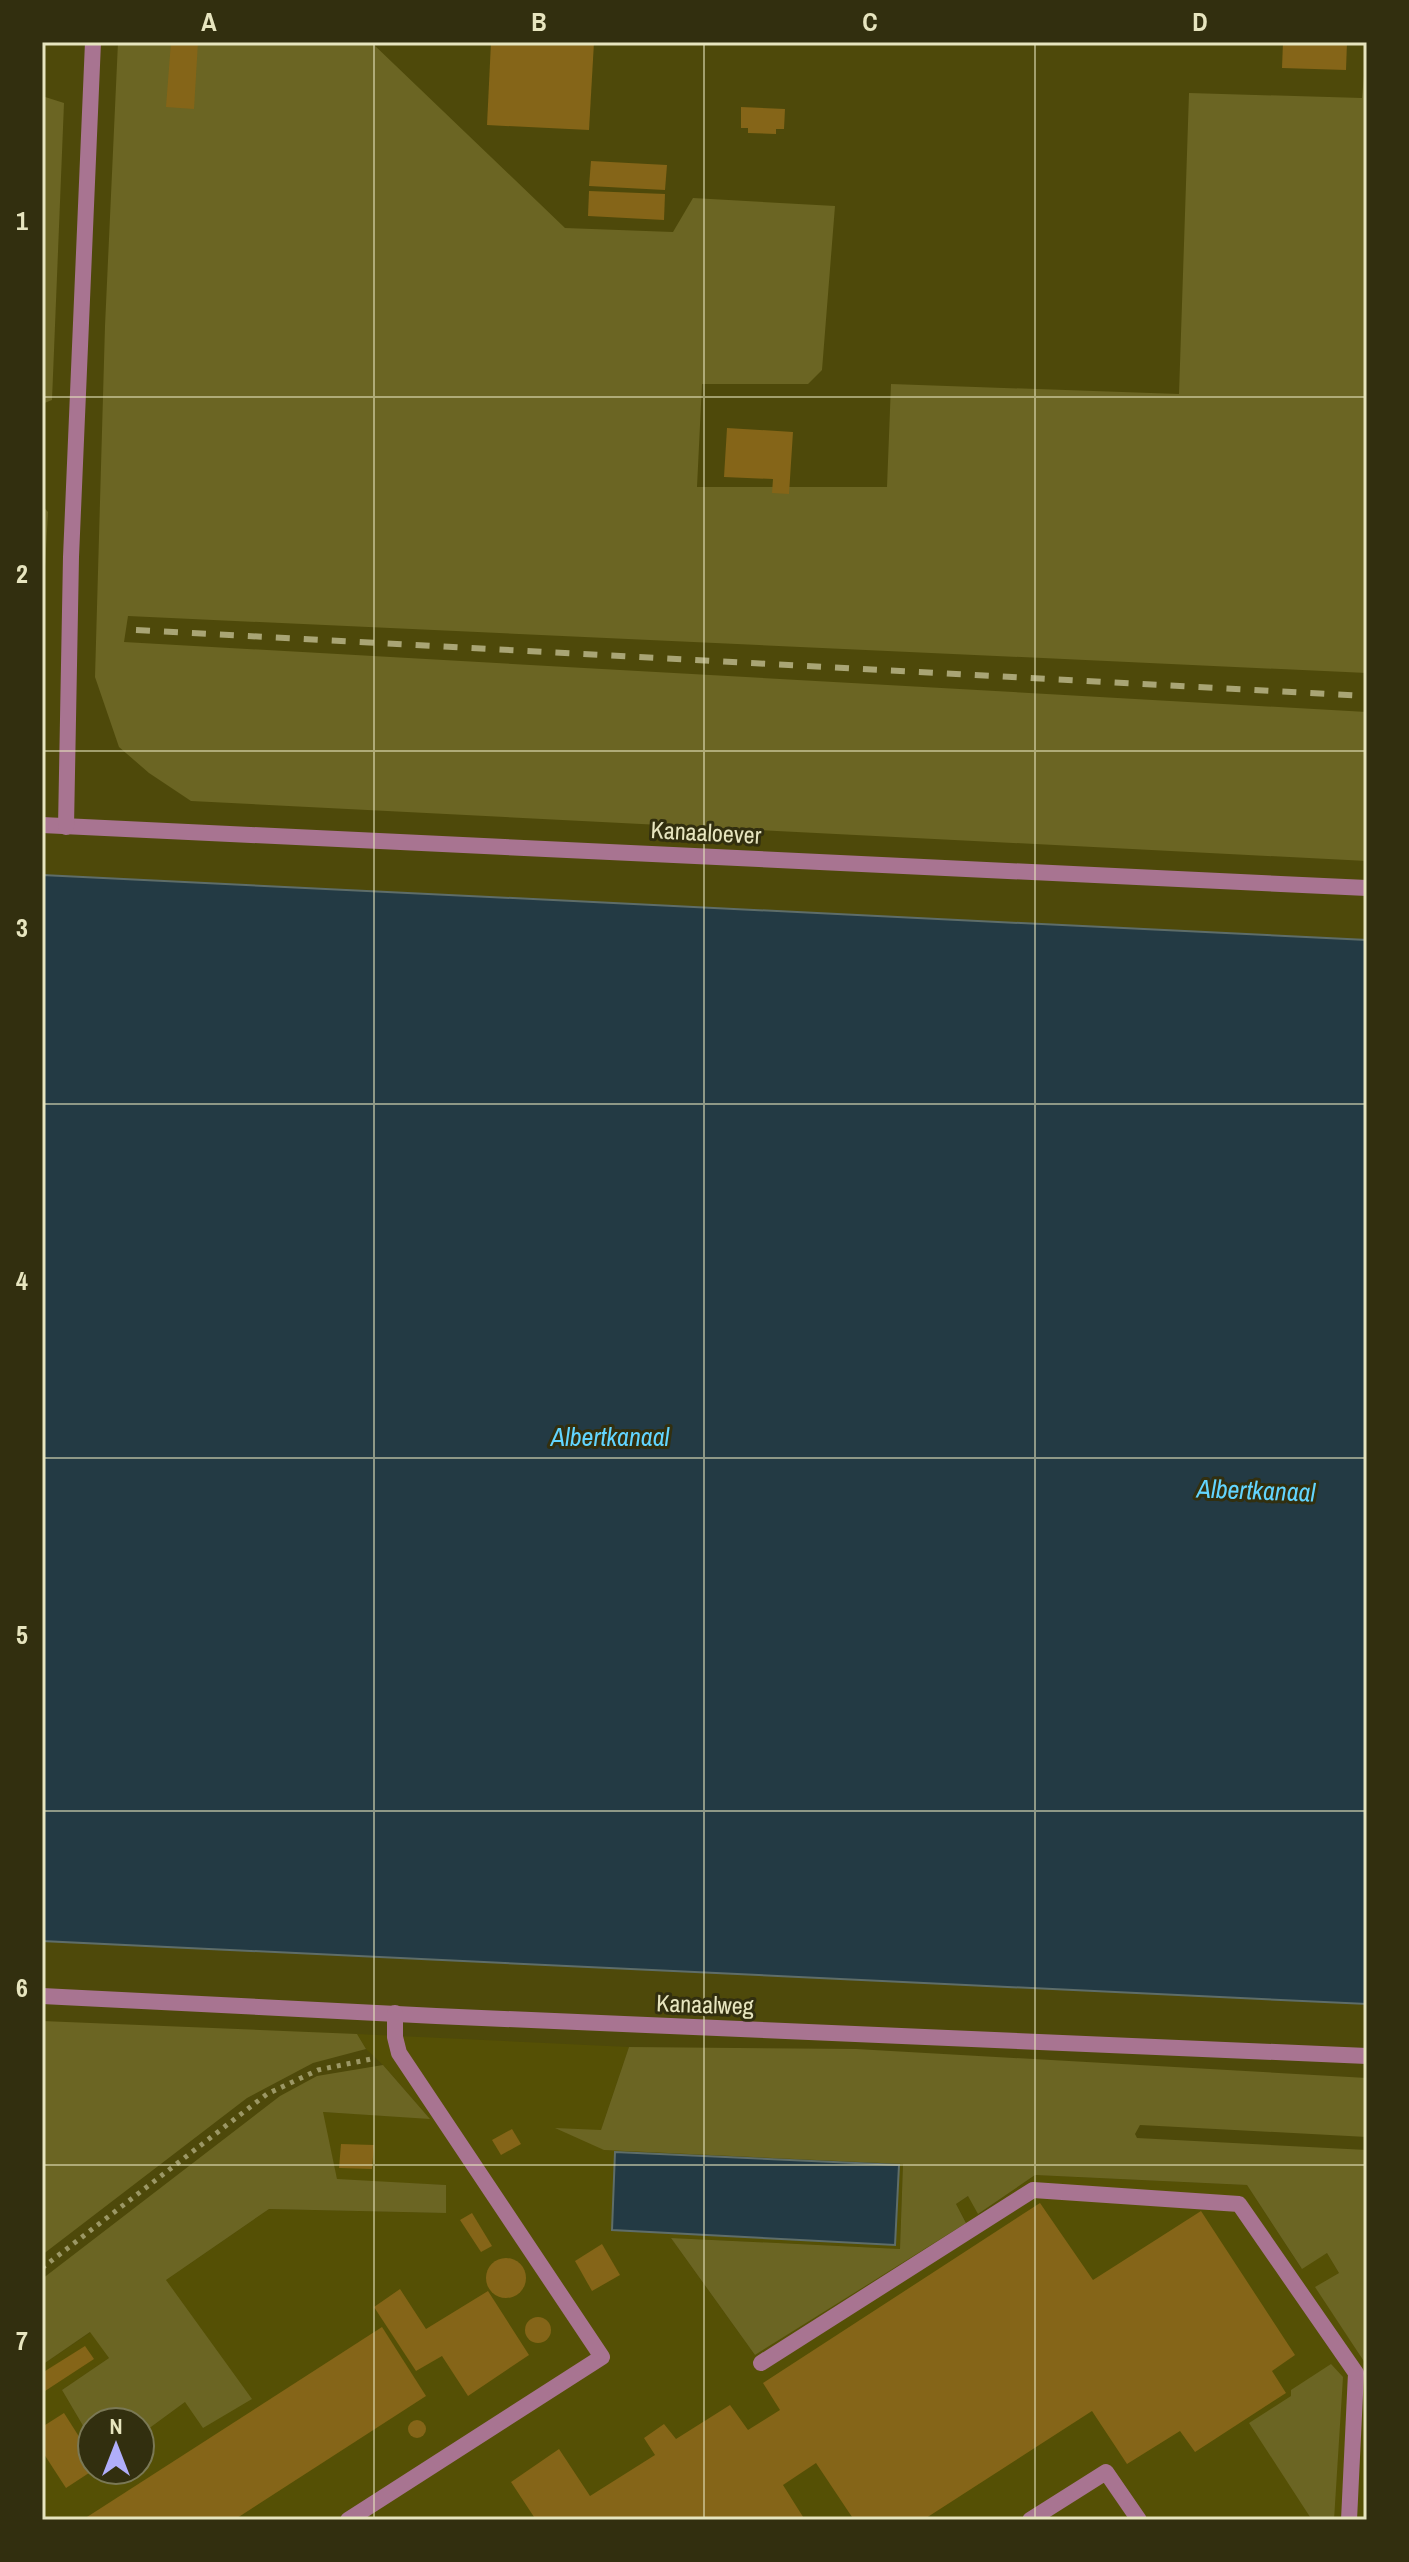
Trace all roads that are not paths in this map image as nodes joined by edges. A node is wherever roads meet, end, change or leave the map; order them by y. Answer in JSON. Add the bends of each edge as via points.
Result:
{"nodes":[{"id":1,"x":93,"y":42,"type":"edge"},
{"id":2,"x":42,"y":825,"type":"edge"},
{"id":3,"x":66,"y":827,"type":"junction"},
{"id":4,"x":1367,"y":888,"type":"edge"},
{"id":5,"x":42,"y":1996,"type":"edge"},
{"id":6,"x":395,"y":2013,"type":"junction"},
{"id":7,"x":1367,"y":2056,"type":"edge"},
{"id":8,"x":761,"y":2363,"type":"dead end"},
{"id":9,"x":348,"y":2520,"type":"edge"},
{"id":10,"x":1030,"y":2520,"type":"edge"},
{"id":11,"x":1139,"y":2520,"type":"edge"},
{"id":12,"x":1349,"y":2520,"type":"edge"}],
"edges":[{"from":1,"to":3,"type":"street","via":[[72,527]]},
{"from":2,"to":3,"type":"street","name":"Kanaaloever"},
{"from":3,"to":4,"type":"street","name":"Kanaaloever"},
{"from":5,"to":6,"type":"street","name":"Kanaalweg"},
{"from":6,"to":7,"type":"street","name":"Kanaalweg"},
{"from":6,"to":9,"type":"street","via":[[399,2053],[602,2357]]},
{"from":8,"to":12,"type":"street","via":[[1033,2190],[1239,2204],[1356,2373]]},
{"from":10,"to":11,"type":"street","via":[[1106,2472]]}]}
